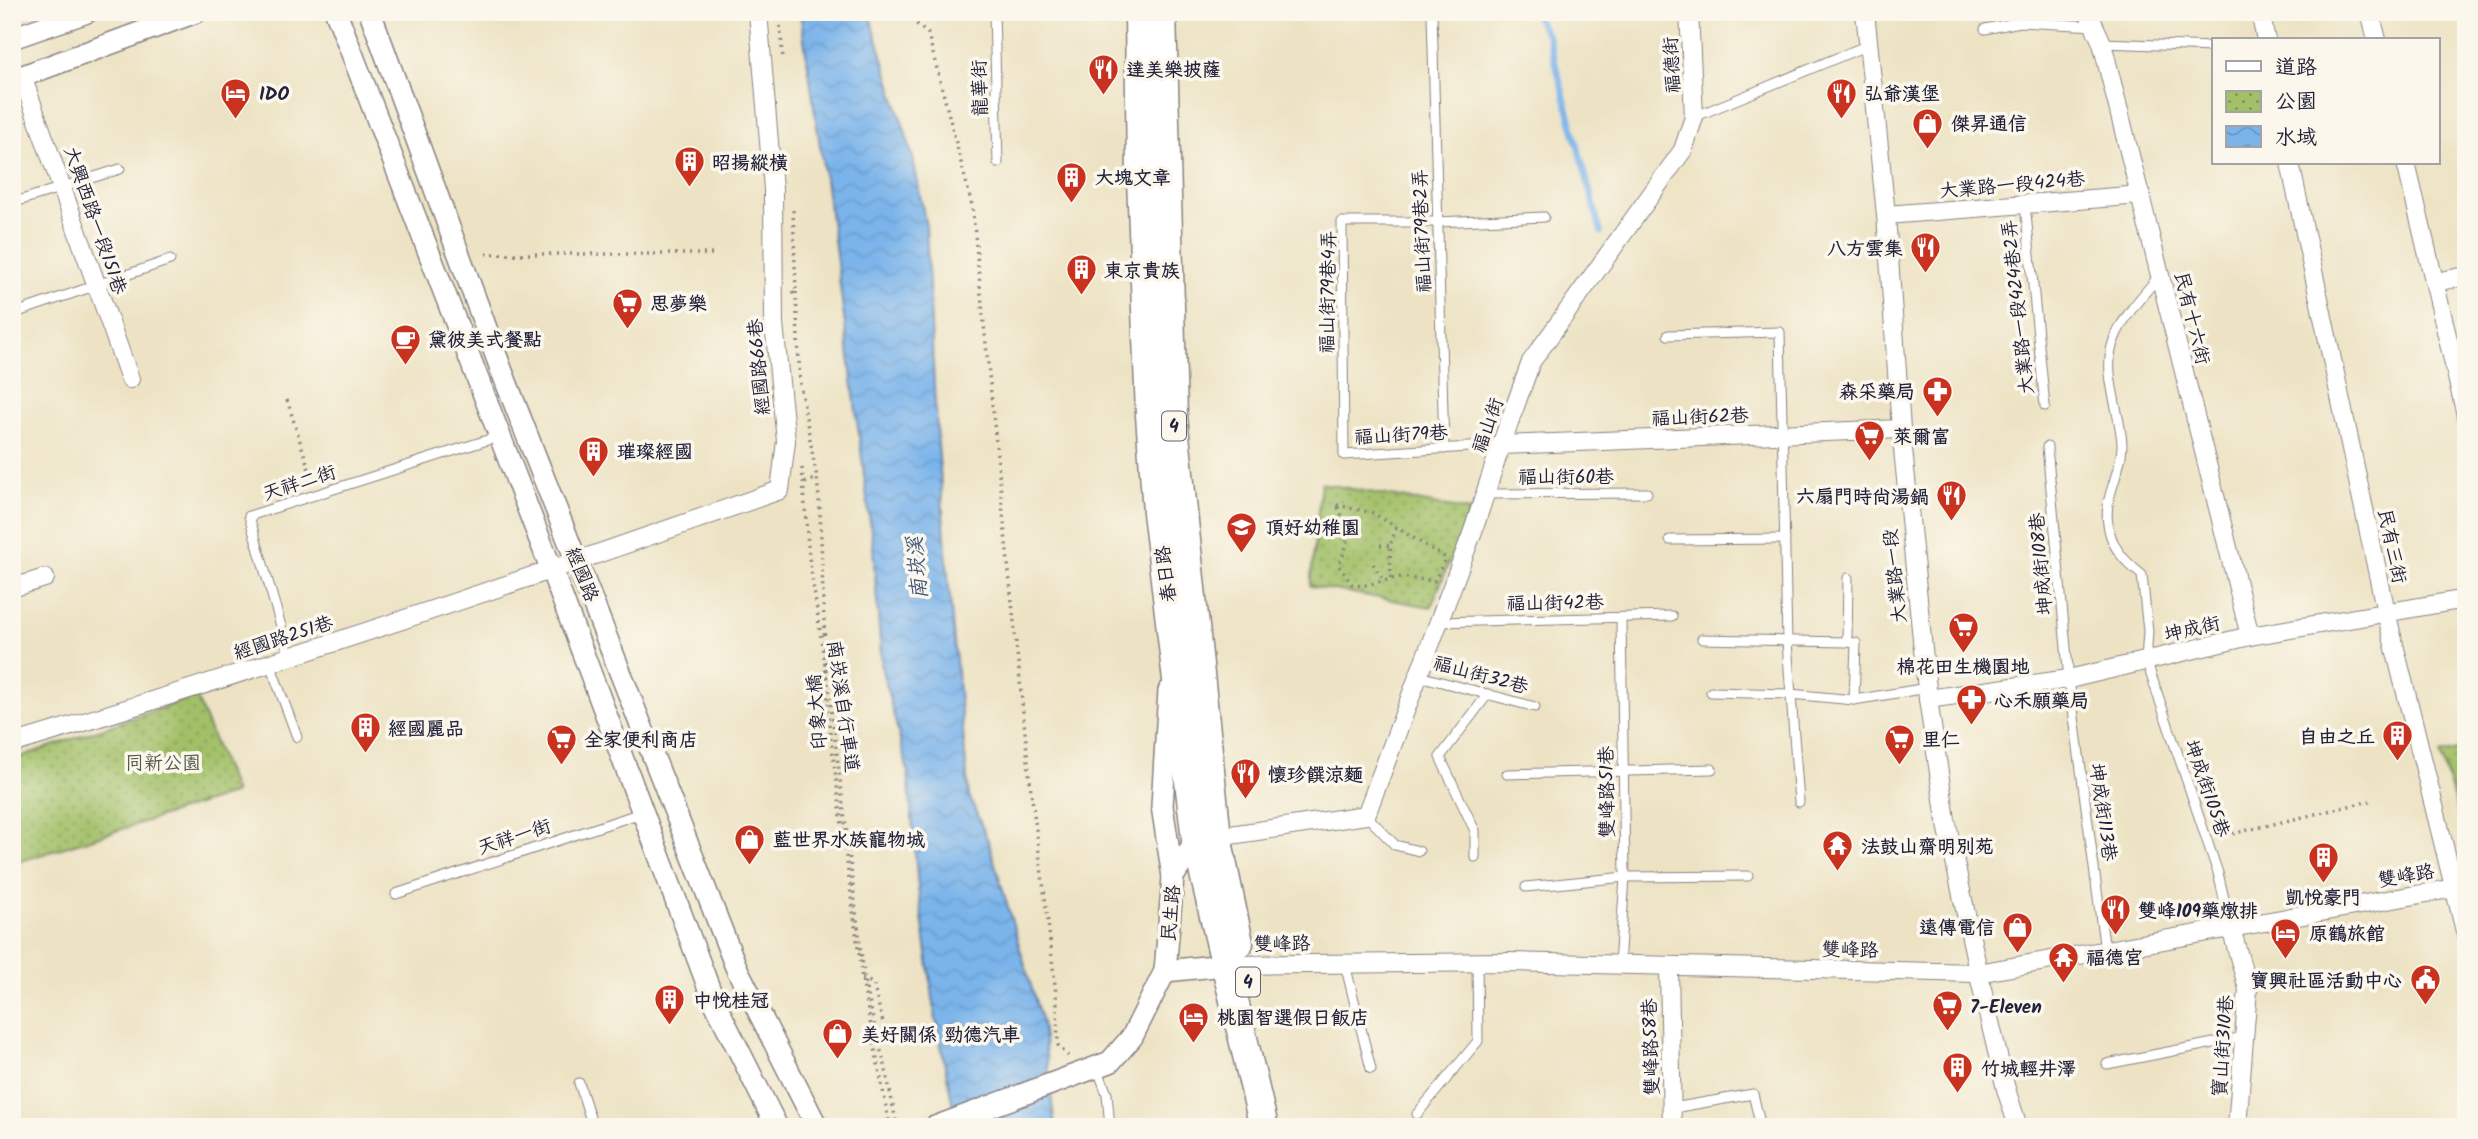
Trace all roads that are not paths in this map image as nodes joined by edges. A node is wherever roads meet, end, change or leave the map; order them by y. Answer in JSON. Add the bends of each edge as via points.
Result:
{"nodes":[{"id":1,"x":87,"y":12,"type":"edge"},
{"id":2,"x":196,"y":12,"type":"edge"},
{"id":3,"x":336,"y":12,"type":"edge"},
{"id":4,"x":370,"y":12,"type":"edge"},
{"id":5,"x":758,"y":12,"type":"edge"},
{"id":6,"x":994,"y":12,"type":"edge"},
{"id":7,"x":1139,"y":12,"type":"edge"},
{"id":8,"x":1162,"y":12,"type":"edge"},
{"id":9,"x":1432,"y":12,"type":"edge"},
{"id":10,"x":1689,"y":12,"type":"edge"},
{"id":11,"x":1865,"y":12,"type":"edge"},
{"id":12,"x":2260,"y":12,"type":"edge"},
{"id":13,"x":2370,"y":12,"type":"edge"},
{"id":14,"x":2095,"y":27,"type":"edge"},
{"id":15,"x":1985,"y":29,"type":"dead end"},
{"id":16,"x":12,"y":38,"type":"edge"},
{"id":17,"x":2266,"y":38,"type":"edge"},
{"id":18,"x":2376,"y":38,"type":"edge"},
{"id":19,"x":1868,"y":45,"type":"junction"},
{"id":20,"x":2212,"y":47,"type":"edge"},
{"id":21,"x":17,"y":78,"type":"edge"},
{"id":22,"x":1694,"y":117,"type":"junction"},
{"id":23,"x":998,"y":163,"type":"dead end"},
{"id":24,"x":2290,"y":164,"type":"edge"},
{"id":25,"x":2406,"y":164,"type":"edge"},
{"id":26,"x":120,"y":169,"type":"dead end"},
{"id":27,"x":62,"y":187,"type":"junction"},
{"id":28,"x":2141,"y":194,"type":"junction"},
{"id":29,"x":12,"y":202,"type":"edge"},
{"id":30,"x":2025,"y":204,"type":"junction"},
{"id":31,"x":1886,"y":215,"type":"junction"},
{"id":32,"x":1545,"y":217,"type":"dead end"},
{"id":33,"x":1438,"y":222,"type":"junction"},
{"id":34,"x":170,"y":260,"type":"dead end"},
{"id":35,"x":2161,"y":273,"type":"junction"},
{"id":36,"x":2466,"y":276,"type":"edge"},
{"id":37,"x":2436,"y":282,"type":"junction"},
{"id":38,"x":96,"y":285,"type":"junction"},
{"id":39,"x":12,"y":314,"type":"edge"},
{"id":40,"x":1668,"y":335,"type":"dead end"},
{"id":41,"x":130,"y":379,"type":"dead end"},
{"id":42,"x":2045,"y":406,"type":"dead end"},
{"id":43,"x":2466,"y":415,"type":"edge"},
{"id":44,"x":1901,"y":429,"type":"junction"},
{"id":45,"x":1782,"y":434,"type":"junction"},
{"id":46,"x":500,"y":436,"type":"junction"},
{"id":47,"x":1501,"y":445,"type":"junction"},
{"id":48,"x":2046,"y":447,"type":"dead end"},
{"id":49,"x":1444,"y":449,"type":"junction"},
{"id":50,"x":1344,"y":455,"type":"joint"},
{"id":51,"x":1647,"y":493,"type":"dead end"},
{"id":52,"x":1485,"y":494,"type":"junction"},
{"id":53,"x":1785,"y":539,"type":"junction"},
{"id":54,"x":1670,"y":540,"type":"dead end"},
{"id":55,"x":565,"y":566,"type":"junction"},
{"id":56,"x":45,"y":578,"type":"dead end"},
{"id":57,"x":1848,"y":578,"type":"dead end"},
{"id":58,"x":12,"y":588,"type":"edge"},
{"id":59,"x":2466,"y":598,"type":"edge"},
{"id":60,"x":2386,"y":612,"type":"junction"},
{"id":61,"x":1672,"y":616,"type":"dead end"},
{"id":62,"x":1621,"y":619,"type":"junction"},
{"id":63,"x":1439,"y":621,"type":"junction"},
{"id":64,"x":1172,"y":631,"type":"junction"},
{"id":65,"x":2250,"y":636,"type":"junction"},
{"id":66,"x":1702,"y":639,"type":"dead end"},
{"id":67,"x":1787,"y":642,"type":"junction"},
{"id":68,"x":1847,"y":642,"type":"junction"},
{"id":69,"x":290,"y":657,"type":"junction"},
{"id":70,"x":2146,"y":660,"type":"junction"},
{"id":71,"x":270,"y":664,"type":"junction"},
{"id":72,"x":1419,"y":676,"type":"junction"},
{"id":73,"x":2068,"y":678,"type":"junction"},
{"id":74,"x":1711,"y":692,"type":"dead end"},
{"id":75,"x":1928,"y":693,"type":"junction"},
{"id":76,"x":1488,"y":694,"type":"junction"},
{"id":77,"x":1790,"y":694,"type":"junction"},
{"id":78,"x":1854,"y":700,"type":"junction"},
{"id":79,"x":1535,"y":707,"type":"dead end"},
{"id":80,"x":298,"y":737,"type":"dead end"},
{"id":81,"x":12,"y":744,"type":"edge"},
{"id":82,"x":1712,"y":769,"type":"dead end"},
{"id":83,"x":1623,"y":771,"type":"junction"},
{"id":84,"x":1507,"y":774,"type":"dead end"},
{"id":85,"x":1799,"y":802,"type":"dead end"},
{"id":86,"x":643,"y":812,"type":"junction"},
{"id":87,"x":1366,"y":815,"type":"junction"},
{"id":88,"x":1207,"y":839,"type":"junction"},
{"id":89,"x":1419,"y":851,"type":"dead end"},
{"id":90,"x":1475,"y":857,"type":"dead end"},
{"id":91,"x":1748,"y":876,"type":"dead end"},
{"id":92,"x":1173,"y":877,"type":"junction"},
{"id":93,"x":1625,"y":877,"type":"junction"},
{"id":94,"x":1526,"y":887,"type":"dead end"},
{"id":95,"x":2460,"y":887,"type":"edge"},
{"id":96,"x":396,"y":894,"type":"dead end"},
{"id":97,"x":2231,"y":928,"type":"junction"},
{"id":98,"x":2466,"y":935,"type":"edge"},
{"id":99,"x":2105,"y":951,"type":"junction"},
{"id":100,"x":1477,"y":962,"type":"junction"},
{"id":101,"x":1345,"y":964,"type":"junction"},
{"id":102,"x":1234,"y":965,"type":"junction"},
{"id":103,"x":1619,"y":965,"type":"junction"},
{"id":104,"x":1669,"y":966,"type":"junction"},
{"id":105,"x":1165,"y":971,"type":"junction"},
{"id":106,"x":1978,"y":973,"type":"junction"},
{"id":107,"x":2246,"y":1037,"type":"junction"},
{"id":108,"x":2107,"y":1064,"type":"dead end"},
{"id":109,"x":1094,"y":1068,"type":"junction"},
{"id":110,"x":1371,"y":1069,"type":"dead end"},
{"id":111,"x":579,"y":1083,"type":"dead end"},
{"id":112,"x":1673,"y":1108,"type":"junction"},
{"id":113,"x":1417,"y":1114,"type":"dead end"},
{"id":114,"x":593,"y":1127,"type":"edge"},
{"id":115,"x":777,"y":1127,"type":"edge"},
{"id":116,"x":817,"y":1127,"type":"edge"},
{"id":117,"x":935,"y":1127,"type":"edge"},
{"id":118,"x":1110,"y":1127,"type":"edge"},
{"id":119,"x":1264,"y":1127,"type":"edge"},
{"id":120,"x":1283,"y":1127,"type":"edge"},
{"id":121,"x":1672,"y":1127,"type":"edge"},
{"id":122,"x":1761,"y":1127,"type":"edge"},
{"id":123,"x":2018,"y":1127,"type":"edge"},
{"id":124,"x":2238,"y":1127,"type":"edge"}],
"edges":[{"from":1,"to":16,"type":"street"},
{"from":2,"to":21,"type":"street"},
{"from":3,"to":46,"type":"street","name":"經國路"},
{"from":4,"to":55,"type":"street","name":"經國路","via":[[501,369]]},
{"from":5,"to":55,"type":"street","name":"經國路66巷","via":[[773,190],[774,324],[786,441],[780,490]]},
{"from":6,"to":23,"type":"lane","name":"龍華街"},
{"from":7,"to":64,"type":"main road","name":"春日路","number":"4","via":[[1150,415]]},
{"from":8,"to":88,"type":"main road","name":"春日路","number":"4","via":[[1173,416]]},
{"from":9,"to":33,"type":"lane","name":"福山街79巷2弄"},
{"from":10,"to":22,"type":"street","name":"福德街"},
{"from":11,"to":19,"type":"street","name":"大業路一段"},
{"from":12,"to":17,"type":"street"},
{"from":13,"to":18,"type":"street"},
{"from":14,"to":15,"type":"lane","via":[[2020,22]]},
{"from":14,"to":20,"type":"lane"},
{"from":14,"to":28,"type":"street","name":"民有十六街"},
{"from":19,"to":22,"type":"lane"},
{"from":19,"to":31,"type":"street","name":"大業路一段"},
{"from":21,"to":27,"type":"street","name":"大興西路一段151巷"},
{"from":22,"to":47,"type":"street","name":"福山街","via":[[1683,150],[1531,362]]},
{"from":24,"to":60,"type":"street","name":"民有三街"},
{"from":25,"to":37,"type":"street"},
{"from":26,"to":27,"type":"lane"},
{"from":27,"to":29,"type":"lane"},
{"from":27,"to":38,"type":"street","name":"大興西路一段151巷"},
{"from":28,"to":30,"type":"street","name":"大業路一段424巷"},
{"from":28,"to":35,"type":"street","name":"民有十六街"},
{"from":30,"to":31,"type":"street","name":"大業路一段424巷"},
{"from":30,"to":42,"type":"lane","name":"大業路一段424巷2弄"},
{"from":31,"to":44,"type":"street","name":"大業路一段"},
{"from":32,"to":33,"type":"lane"},
{"from":33,"to":49,"type":"lane","name":"福山街79巷2弄"},
{"from":33,"to":50,"type":"lane","name":"福山街79巷4弄","via":[[1342,222]]},
{"from":34,"to":38,"type":"lane"},
{"from":35,"to":65,"type":"street","name":"民有十六街"},
{"from":35,"to":70,"type":"lane","via":[[2113,341],[2110,370],[2122,449],[2107,522],[2114,547],[2142,575]]},
{"from":36,"to":37,"type":"street"},
{"from":37,"to":43,"type":"street"},
{"from":38,"to":39,"type":"lane"},
{"from":38,"to":41,"type":"street","name":"大興西路一段151巷"},
{"from":40,"to":45,"type":"lane","via":[[1780,332]]},
{"from":44,"to":45,"type":"street","name":"福山街62巷"},
{"from":44,"to":75,"type":"street","name":"大業路一段"},
{"from":45,"to":47,"type":"street","name":"福山街62巷"},
{"from":45,"to":53,"type":"lane"},
{"from":46,"to":55,"type":"street","name":"經國路"},
{"from":46,"to":69,"type":"lane","name":"天祥二街","via":[[249,516]]},
{"from":47,"to":49,"type":"lane","name":"福山街79巷"},
{"from":47,"to":52,"type":"street","name":"福山街"},
{"from":48,"to":73,"type":"lane","name":"坤成街108巷"},
{"from":49,"to":50,"type":"lane","name":"福山街79巷"},
{"from":51,"to":52,"type":"lane","name":"福山街60巷"},
{"from":52,"to":63,"type":"street","name":"福山街"},
{"from":53,"to":54,"type":"lane"},
{"from":53,"to":67,"type":"lane"},
{"from":55,"to":69,"type":"street","name":"經國路251巷"},
{"from":55,"to":86,"type":"street","name":"經國路"},
{"from":55,"to":116,"type":"street","name":"經國路","via":[[736,967]]},
{"from":56,"to":58,"type":"street"},
{"from":57,"to":68,"type":"lane"},
{"from":59,"to":60,"type":"street","name":"坤成街"},
{"from":60,"to":65,"type":"street","name":"坤成街"},
{"from":60,"to":95,"type":"street","name":"民有三街"},
{"from":61,"to":62,"type":"lane","name":"福山街42巷"},
{"from":62,"to":63,"type":"lane","name":"福山街42巷"},
{"from":62,"to":83,"type":"lane","name":"雙峰路51巷"},
{"from":63,"to":72,"type":"street","name":"福山街"},
{"from":64,"to":88,"type":"main road","name":"春日路","number":"4"},
{"from":64,"to":92,"type":"street","via":[[1162,806]]},
{"from":65,"to":70,"type":"street","name":"坤成街"},
{"from":66,"to":67,"type":"lane"},
{"from":67,"to":68,"type":"lane"},
{"from":67,"to":77,"type":"lane"},
{"from":68,"to":78,"type":"lane","via":[[1856,643]]},
{"from":69,"to":71,"type":"street","name":"經國路251巷"},
{"from":70,"to":73,"type":"street","name":"坤成街"},
{"from":70,"to":97,"type":"lane","name":"坤成街105巷","via":[[2218,873]]},
{"from":71,"to":80,"type":"lane"},
{"from":71,"to":81,"type":"street","name":"經國路251巷"},
{"from":72,"to":76,"type":"lane","name":"福山街32巷"},
{"from":72,"to":87,"type":"street","name":"福山街"},
{"from":73,"to":75,"type":"street","name":"坤成街"},
{"from":73,"to":99,"type":"lane","name":"坤成街113巷"},
{"from":74,"to":77,"type":"lane"},
{"from":75,"to":78,"type":"lane"},
{"from":75,"to":106,"type":"street","name":"大業路一段","via":[[1946,820]]},
{"from":76,"to":79,"type":"lane","name":"福山街32巷"},
{"from":76,"to":90,"type":"lane","via":[[1440,757],[1475,831]]},
{"from":77,"to":78,"type":"lane"},
{"from":77,"to":85,"type":"lane"},
{"from":82,"to":83,"type":"lane"},
{"from":83,"to":84,"type":"lane"},
{"from":83,"to":93,"type":"lane","name":"雙峰路51巷"},
{"from":86,"to":96,"type":"lane","name":"天祥一街"},
{"from":86,"to":115,"type":"street","name":"經國路","via":[[713,999]]},
{"from":87,"to":88,"type":"street"},
{"from":87,"to":89,"type":"lane","via":[[1395,845]]},
{"from":88,"to":92,"type":"street","name":"民生路"},
{"from":88,"to":102,"type":"main road","name":"春日路","number":"4"},
{"from":91,"to":93,"type":"lane"},
{"from":92,"to":105,"type":"street","name":"民生路"},
{"from":93,"to":94,"type":"lane"},
{"from":93,"to":103,"type":"lane","name":"雙峰路51巷"},
{"from":95,"to":97,"type":"street","name":"雙峰路"},
{"from":95,"to":98,"type":"street","name":"民有三街"},
{"from":97,"to":99,"type":"street","name":"雙峰路"},
{"from":97,"to":107,"type":"street","name":"寶山街310巷","via":[[2248,989]]},
{"from":99,"to":106,"type":"street","name":"雙峰路"},
{"from":100,"to":101,"type":"street","name":"雙峰路"},
{"from":100,"to":103,"type":"street","name":"雙峰路"},
{"from":100,"to":113,"type":"lane","via":[[1478,1041]]},
{"from":101,"to":102,"type":"street","name":"雙峰路"},
{"from":101,"to":110,"type":"lane"},
{"from":102,"to":105,"type":"street","name":"民生路"},
{"from":102,"to":119,"type":"main road","name":"春日路","number":"4"},
{"from":102,"to":120,"type":"main road","name":"春日路","number":"4"},
{"from":103,"to":104,"type":"street","name":"雙峰路"},
{"from":104,"to":106,"type":"street","name":"雙峰路"},
{"from":104,"to":112,"type":"street","name":"雙峰路58巷"},
{"from":105,"to":109,"type":"street","name":"民生路","via":[[1132,1037],[1110,1062]]},
{"from":106,"to":123,"type":"street","name":"大業路一段"},
{"from":107,"to":108,"type":"lane"},
{"from":107,"to":124,"type":"street","name":"寶山街310巷"},
{"from":109,"to":117,"type":"street","name":"民生路"},
{"from":109,"to":118,"type":"lane","via":[[1107,1094]]},
{"from":111,"to":114,"type":"lane"},
{"from":112,"to":121,"type":"street","name":"雙峰路58巷"},
{"from":112,"to":122,"type":"lane","via":[[1753,1094]]}]}
